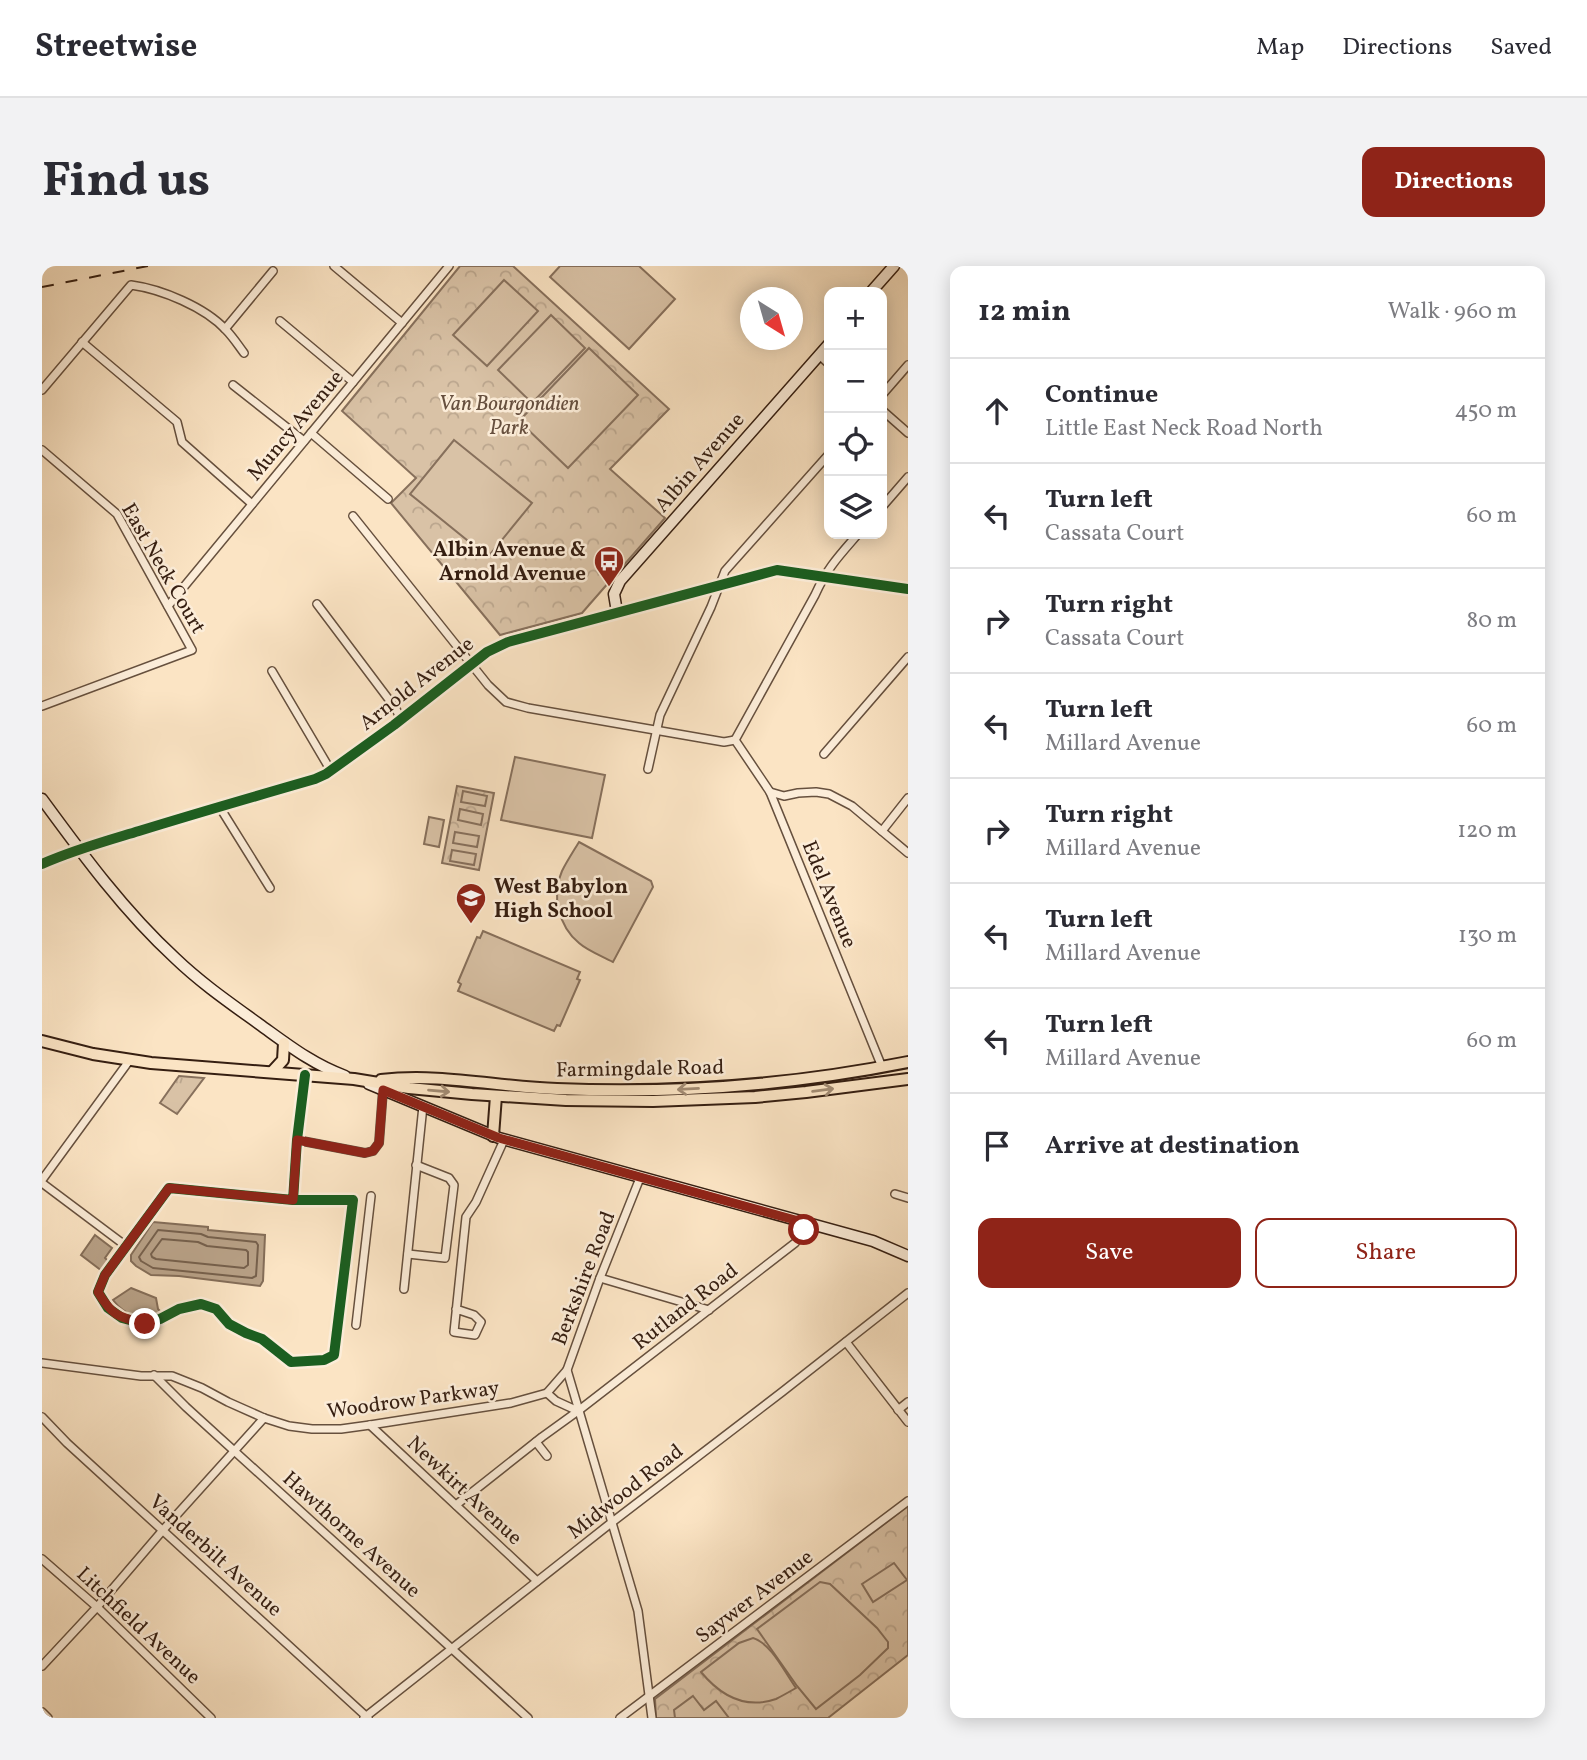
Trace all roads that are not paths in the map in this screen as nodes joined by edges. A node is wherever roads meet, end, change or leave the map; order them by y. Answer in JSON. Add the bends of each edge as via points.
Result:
{"nodes":[{"id":1,"x":334,"y":266,"type":"edge"},
{"id":2,"x":449,"y":266,"type":"edge"},
{"id":3,"x":894,"y":266,"type":"edge"},
{"id":4,"x":273,"y":271,"type":"dead end"},
{"id":5,"x":875,"y":287,"type":"edge"},
{"id":6,"x":280,"y":321,"type":"dead end"},
{"id":7,"x":402,"y":323,"type":"junction"},
{"id":8,"x":225,"y":329,"type":"junction"},
{"id":9,"x":82,"y":342,"type":"junction"},
{"id":10,"x":824,"y":350,"type":"edge"},
{"id":11,"x":244,"y":353,"type":"dead end"},
{"id":12,"x":819,"y":355,"type":"junction"},
{"id":13,"x":824,"y":360,"type":"edge"},
{"id":14,"x":908,"y":365,"type":"edge"},
{"id":15,"x":353,"y":382,"type":"junction"},
{"id":16,"x":233,"y":385,"type":"dead end"},
{"id":17,"x":887,"y":389,"type":"edge"},
{"id":18,"x":42,"y":390,"type":"edge"},
{"id":19,"x":885,"y":413,"type":"edge"},
{"id":20,"x":311,"y":433,"type":"junction"},
{"id":21,"x":908,"y":433,"type":"edge"},
{"id":22,"x":304,"y":441,"type":"junction"},
{"id":23,"x":42,"y":450,"type":"edge"},
{"id":24,"x":824,"y":460,"type":"edge"},
{"id":25,"x":908,"y":477,"type":"edge"},
{"id":26,"x":388,"y":499,"type":"dead end"},
{"id":27,"x":887,"y":501,"type":"edge"},
{"id":28,"x":252,"y":503,"type":"junction"},
{"id":29,"x":353,"y":516,"type":"dead end"},
{"id":30,"x":854,"y":539,"type":"edge"},
{"id":31,"x":824,"y":576,"type":"junction"},
{"id":32,"x":719,"y":585,"type":"junction"},
{"id":33,"x":908,"y":588,"type":"edge"},
{"id":34,"x":317,"y":604,"type":"dead end"},
{"id":35,"x":168,"y":606,"type":"junction"},
{"id":36,"x":617,"y":612,"type":"junction"},
{"id":37,"x":908,"y":657,"type":"edge"},
{"id":38,"x":471,"y":664,"type":"junction"},
{"id":39,"x":272,"y":671,"type":"dead end"},
{"id":40,"x":42,"y":706,"type":"edge"},
{"id":41,"x":401,"y":720,"type":"junction"},
{"id":42,"x":656,"y":731,"type":"junction"},
{"id":43,"x":736,"y":740,"type":"junction"},
{"id":44,"x":824,"y":754,"type":"dead end"},
{"id":45,"x":648,"y":769,"type":"dead end"},
{"id":46,"x":331,"y":771,"type":"junction"},
{"id":47,"x":770,"y":792,"type":"junction"},
{"id":48,"x":908,"y":798,"type":"edge"},
{"id":49,"x":42,"y":799,"type":"edge"},
{"id":50,"x":219,"y":806,"type":"junction"},
{"id":51,"x":882,"y":831,"type":"junction"},
{"id":52,"x":79,"y":850,"type":"junction"},
{"id":53,"x":908,"y":853,"type":"edge"},
{"id":54,"x":42,"y":864,"type":"edge"},
{"id":55,"x":270,"y":888,"type":"dead end"},
{"id":56,"x":42,"y":1041,"type":"edge"},
{"id":57,"x":285,"y":1042,"type":"junction"},
{"id":58,"x":129,"y":1060,"type":"junction"},
{"id":59,"x":908,"y":1062,"type":"edge"},
{"id":60,"x":882,"y":1068,"type":"junction"},
{"id":61,"x":272,"y":1072,"type":"junction"},
{"id":62,"x":908,"y":1073,"type":"edge"},
{"id":63,"x":305,"y":1075,"type":"junction"},
{"id":64,"x":354,"y":1079,"type":"junction"},
{"id":65,"x":908,"y":1079,"type":"edge"},
{"id":66,"x":371,"y":1081,"type":"junction"},
{"id":67,"x":884,"y":1083,"type":"junction"},
{"id":68,"x":383,"y":1090,"type":"junction"},
{"id":69,"x":496,"y":1096,"type":"junction"},
{"id":70,"x":423,"y":1106,"type":"junction"},
{"id":71,"x":498,"y":1138,"type":"junction"},
{"id":72,"x":297,"y":1140,"type":"junction"},
{"id":73,"x":416,"y":1165,"type":"junction"},
{"id":74,"x":640,"y":1178,"type":"junction"},
{"id":75,"x":42,"y":1182,"type":"edge"},
{"id":76,"x":895,"y":1194,"type":"dead end"},
{"id":77,"x":371,"y":1196,"type":"dead end"},
{"id":78,"x":908,"y":1198,"type":"edge"},
{"id":79,"x":293,"y":1200,"type":"junction"},
{"id":80,"x":806,"y":1223,"type":"junction"},
{"id":81,"x":126,"y":1246,"type":"junction"},
{"id":82,"x":408,"y":1254,"type":"junction"},
{"id":83,"x":908,"y":1256,"type":"edge"},
{"id":84,"x":600,"y":1279,"type":"junction"},
{"id":85,"x":404,"y":1289,"type":"dead end"},
{"id":86,"x":908,"y":1293,"type":"edge"},
{"id":87,"x":456,"y":1309,"type":"dead end"},
{"id":88,"x":709,"y":1310,"type":"junction"},
{"id":89,"x":356,"y":1325,"type":"dead end"},
{"id":90,"x":846,"y":1342,"type":"junction"},
{"id":91,"x":42,"y":1363,"type":"edge"},
{"id":92,"x":567,"y":1370,"type":"junction"},
{"id":93,"x":154,"y":1375,"type":"junction"},
{"id":94,"x":547,"y":1393,"type":"junction"},
{"id":95,"x":908,"y":1402,"type":"edge"},
{"id":96,"x":898,"y":1410,"type":"junction"},
{"id":97,"x":578,"y":1411,"type":"junction"},
{"id":98,"x":42,"y":1417,"type":"edge"},
{"id":99,"x":264,"y":1418,"type":"junction"},
{"id":100,"x":908,"y":1422,"type":"edge"},
{"id":101,"x":370,"y":1425,"type":"junction"},
{"id":102,"x":536,"y":1442,"type":"junction"},
{"id":103,"x":235,"y":1451,"type":"junction"},
{"id":104,"x":547,"y":1456,"type":"dead end"},
{"id":105,"x":908,"y":1501,"type":"edge"},
{"id":106,"x":456,"y":1505,"type":"junction"},
{"id":107,"x":611,"y":1523,"type":"junction"},
{"id":108,"x":163,"y":1530,"type":"junction"},
{"id":109,"x":42,"y":1559,"type":"edge"},
{"id":110,"x":537,"y":1581,"type":"junction"},
{"id":111,"x":97,"y":1607,"type":"junction"},
{"id":112,"x":452,"y":1648,"type":"junction"},
{"id":113,"x":42,"y":1666,"type":"edge"},
{"id":114,"x":650,"y":1697,"type":"junction"},
{"id":115,"x":42,"y":1713,"type":"edge"},
{"id":116,"x":366,"y":1717,"type":"edge"},
{"id":117,"x":48,"y":1718,"type":"edge"},
{"id":118,"x":211,"y":1718,"type":"edge"},
{"id":119,"x":528,"y":1718,"type":"edge"},
{"id":120,"x":620,"y":1718,"type":"edge"},
{"id":121,"x":652,"y":1718,"type":"edge"}],
"edges":[{"from":1,"to":7,"type":"street"},
{"from":2,"to":7,"type":"street","name":"Muncy Avenue"},
{"from":3,"to":5,"type":"street"},
{"from":4,"to":8,"type":"street"},
{"from":6,"to":15,"type":"street"},
{"from":7,"to":15,"type":"street","name":"Muncy Avenue"},
{"from":8,"to":9,"type":"street","via":[[197,307],[131,285]]},
{"from":8,"to":11,"type":"street"},
{"from":9,"to":18,"type":"street"},
{"from":9,"to":28,"type":"street","via":[[177,422],[182,442]]},
{"from":10,"to":12,"type":"street","name":"Albin Avenue"},
{"from":12,"to":13,"type":"street"},
{"from":12,"to":36,"type":"street","name":"Albin Avenue","via":[[620,581],[614,594]]},
{"from":14,"to":17,"type":"street"},
{"from":15,"to":20,"type":"street","name":"Muncy Avenue"},
{"from":16,"to":22,"type":"street"},
{"from":19,"to":21,"type":"street"},
{"from":20,"to":22,"type":"street","name":"Muncy Avenue"},
{"from":20,"to":26,"type":"street"},
{"from":22,"to":28,"type":"street","name":"Muncy Avenue"},
{"from":23,"to":35,"type":"street","name":"East Neck Court","via":[[117,514]]},
{"from":24,"to":32,"type":"street","via":[[725,571]]},
{"from":25,"to":27,"type":"street"},
{"from":28,"to":35,"type":"street","name":"Muncy Avenue"},
{"from":29,"to":38,"type":"street"},
{"from":30,"to":31,"type":"street"},
{"from":31,"to":32,"type":"street","name":"Arnold Avenue","via":[[777,569]]},
{"from":31,"to":33,"type":"street","name":"Arnold Avenue"},
{"from":31,"to":43,"type":"street"},
{"from":32,"to":36,"type":"street","name":"Arnold Avenue"},
{"from":32,"to":42,"type":"street"},
{"from":34,"to":41,"type":"street"},
{"from":35,"to":40,"type":"street","name":"East Neck Court","via":[[192,650]]},
{"from":36,"to":38,"type":"street","name":"Arnold Avenue","via":[[498,646]]},
{"from":37,"to":44,"type":"street"},
{"from":38,"to":41,"type":"street","name":"Arnold Avenue"},
{"from":38,"to":42,"type":"street","via":[[506,702]]},
{"from":39,"to":46,"type":"street"},
{"from":41,"to":46,"type":"street","name":"Arnold Avenue"},
{"from":42,"to":43,"type":"street","via":[[724,743]]},
{"from":42,"to":45,"type":"street"},
{"from":43,"to":47,"type":"street","name":"Edel Avenue"},
{"from":46,"to":50,"type":"street","name":"Arnold Avenue"},
{"from":47,"to":51,"type":"street","via":[[784,796],[829,794]]},
{"from":47,"to":60,"type":"street","name":"Edel Avenue"},
{"from":48,"to":51,"type":"street"},
{"from":49,"to":52,"type":"street"},
{"from":50,"to":52,"type":"street","name":"Arnold Avenue"},
{"from":50,"to":55,"type":"street"},
{"from":51,"to":53,"type":"street"},
{"from":52,"to":54,"type":"street","name":"Arnold Avenue"},
{"from":52,"to":57,"type":"street","via":[[176,959]]},
{"from":56,"to":58,"type":"main road","name":"Farmingdale Road"},
{"from":57,"to":61,"type":"main road","via":[[283,1060]]},
{"from":57,"to":64,"type":"street","via":[[321,1066]]},
{"from":58,"to":61,"type":"main road","name":"Farmingdale Road"},
{"from":58,"to":75,"type":"street"},
{"from":59,"to":60,"type":"main road","name":"Farmingdale Road"},
{"from":60,"to":66,"type":"main road","name":"Farmingdale Road","one_way":true,"via":[[778,1082],[656,1090],[542,1088],[408,1077]]},
{"from":61,"to":63,"type":"main road","name":"Farmingdale Road"},
{"from":62,"to":67,"type":"main road"},
{"from":63,"to":64,"type":"main road","name":"Farmingdale Road"},
{"from":63,"to":72,"type":"street"},
{"from":64,"to":66,"type":"main road","name":"Farmingdale Road"},
{"from":64,"to":68,"type":"street"},
{"from":65,"to":67,"type":"main road","name":"Farmingdale Road"},
{"from":66,"to":69,"type":"main road","name":"Farmingdale Road","one_way":true},
{"from":69,"to":67,"type":"main road","name":"Farmingdale Road","one_way":true,"via":[[674,1101],[776,1096]]},
{"from":68,"to":70,"type":"street"},
{"from":68,"to":72,"type":"street","via":[[379,1143],[373,1151]]},
{"from":69,"to":71,"type":"main road"},
{"from":70,"to":71,"type":"street"},
{"from":70,"to":73,"type":"street"},
{"from":71,"to":74,"type":"street"},
{"from":71,"to":87,"type":"street","via":[[476,1202],[466,1217]]},
{"from":72,"to":79,"type":"street"},
{"from":73,"to":82,"type":"street"},
{"from":73,"to":82,"type":"street","via":[[449,1178],[454,1185],[445,1258]]},
{"from":74,"to":80,"type":"street"},
{"from":74,"to":84,"type":"street","name":"Berkshire Road"},
{"from":75,"to":81,"type":"street"},
{"from":76,"to":78,"type":"street"},
{"from":77,"to":89,"type":"street"},
{"from":79,"to":81,"type":"street","via":[[169,1188]]},
{"from":79,"to":81,"type":"street","via":[[353,1200],[334,1355],[324,1360],[291,1362],[262,1339],[229,1324],[216,1309],[201,1304],[145,1324],[122,1318],[108,1308],[98,1292]]},
{"from":80,"to":83,"type":"street"},
{"from":80,"to":88,"type":"street","name":"Rutland Road","via":[[795,1243]]},
{"from":82,"to":85,"type":"street"},
{"from":84,"to":88,"type":"street"},
{"from":84,"to":92,"type":"street","name":"Berkshire Road"},
{"from":86,"to":90,"type":"street","name":"Midwood Road"},
{"from":88,"to":97,"type":"street","name":"Rutland Road"},
{"from":90,"to":96,"type":"street"},
{"from":90,"to":107,"type":"street","name":"Midwood Road"},
{"from":91,"to":93,"type":"street","name":"Woodrow Parkway"},
{"from":92,"to":94,"type":"street"},
{"from":92,"to":97,"type":"street","name":"Berkshire Road"},
{"from":93,"to":99,"type":"street","name":"Woodrow Parkway","via":[[187,1381]]},
{"from":93,"to":103,"type":"street","name":"Hawthorne Avenue"},
{"from":94,"to":97,"type":"street"},
{"from":94,"to":101,"type":"street","name":"Woodrow Parkway"},
{"from":95,"to":96,"type":"street"},
{"from":96,"to":100,"type":"street"},
{"from":97,"to":102,"type":"street","name":"Rutland Road"},
{"from":97,"to":107,"type":"street","name":"Berkshire Road"},
{"from":98,"to":108,"type":"street","name":"Vanderbilt Avenue"},
{"from":99,"to":101,"type":"street","name":"Woodrow Parkway","via":[[312,1429]]},
{"from":99,"to":103,"type":"street"},
{"from":101,"to":106,"type":"street","name":"Newkirt Avenue"},
{"from":102,"to":104,"type":"street"},
{"from":102,"to":106,"type":"street","name":"Rutland Road"},
{"from":103,"to":108,"type":"street"},
{"from":103,"to":112,"type":"street","name":"Hawthorne Avenue"},
{"from":105,"to":114,"type":"street","name":"Saywer Avenue"},
{"from":106,"to":110,"type":"street","name":"Newkirt Avenue"},
{"from":107,"to":110,"type":"street","name":"Midwood Road"},
{"from":107,"to":114,"type":"street","name":"Berkshire Road","via":[[638,1611]]},
{"from":108,"to":111,"type":"street"},
{"from":108,"to":116,"type":"street","name":"Vanderbilt Avenue"},
{"from":109,"to":111,"type":"street","name":"Litchfield Avenue"},
{"from":110,"to":112,"type":"street","name":"Midwood Road"},
{"from":111,"to":113,"type":"street"},
{"from":111,"to":118,"type":"street","name":"Litchfield Avenue"},
{"from":112,"to":116,"type":"street","name":"Midwood Road"},
{"from":112,"to":119,"type":"street","name":"Hawthorne Avenue"},
{"from":114,"to":120,"type":"street","name":"Saywer Avenue"},
{"from":114,"to":121,"type":"street","name":"Berkshire Road"},
{"from":115,"to":117,"type":"street"}]}
